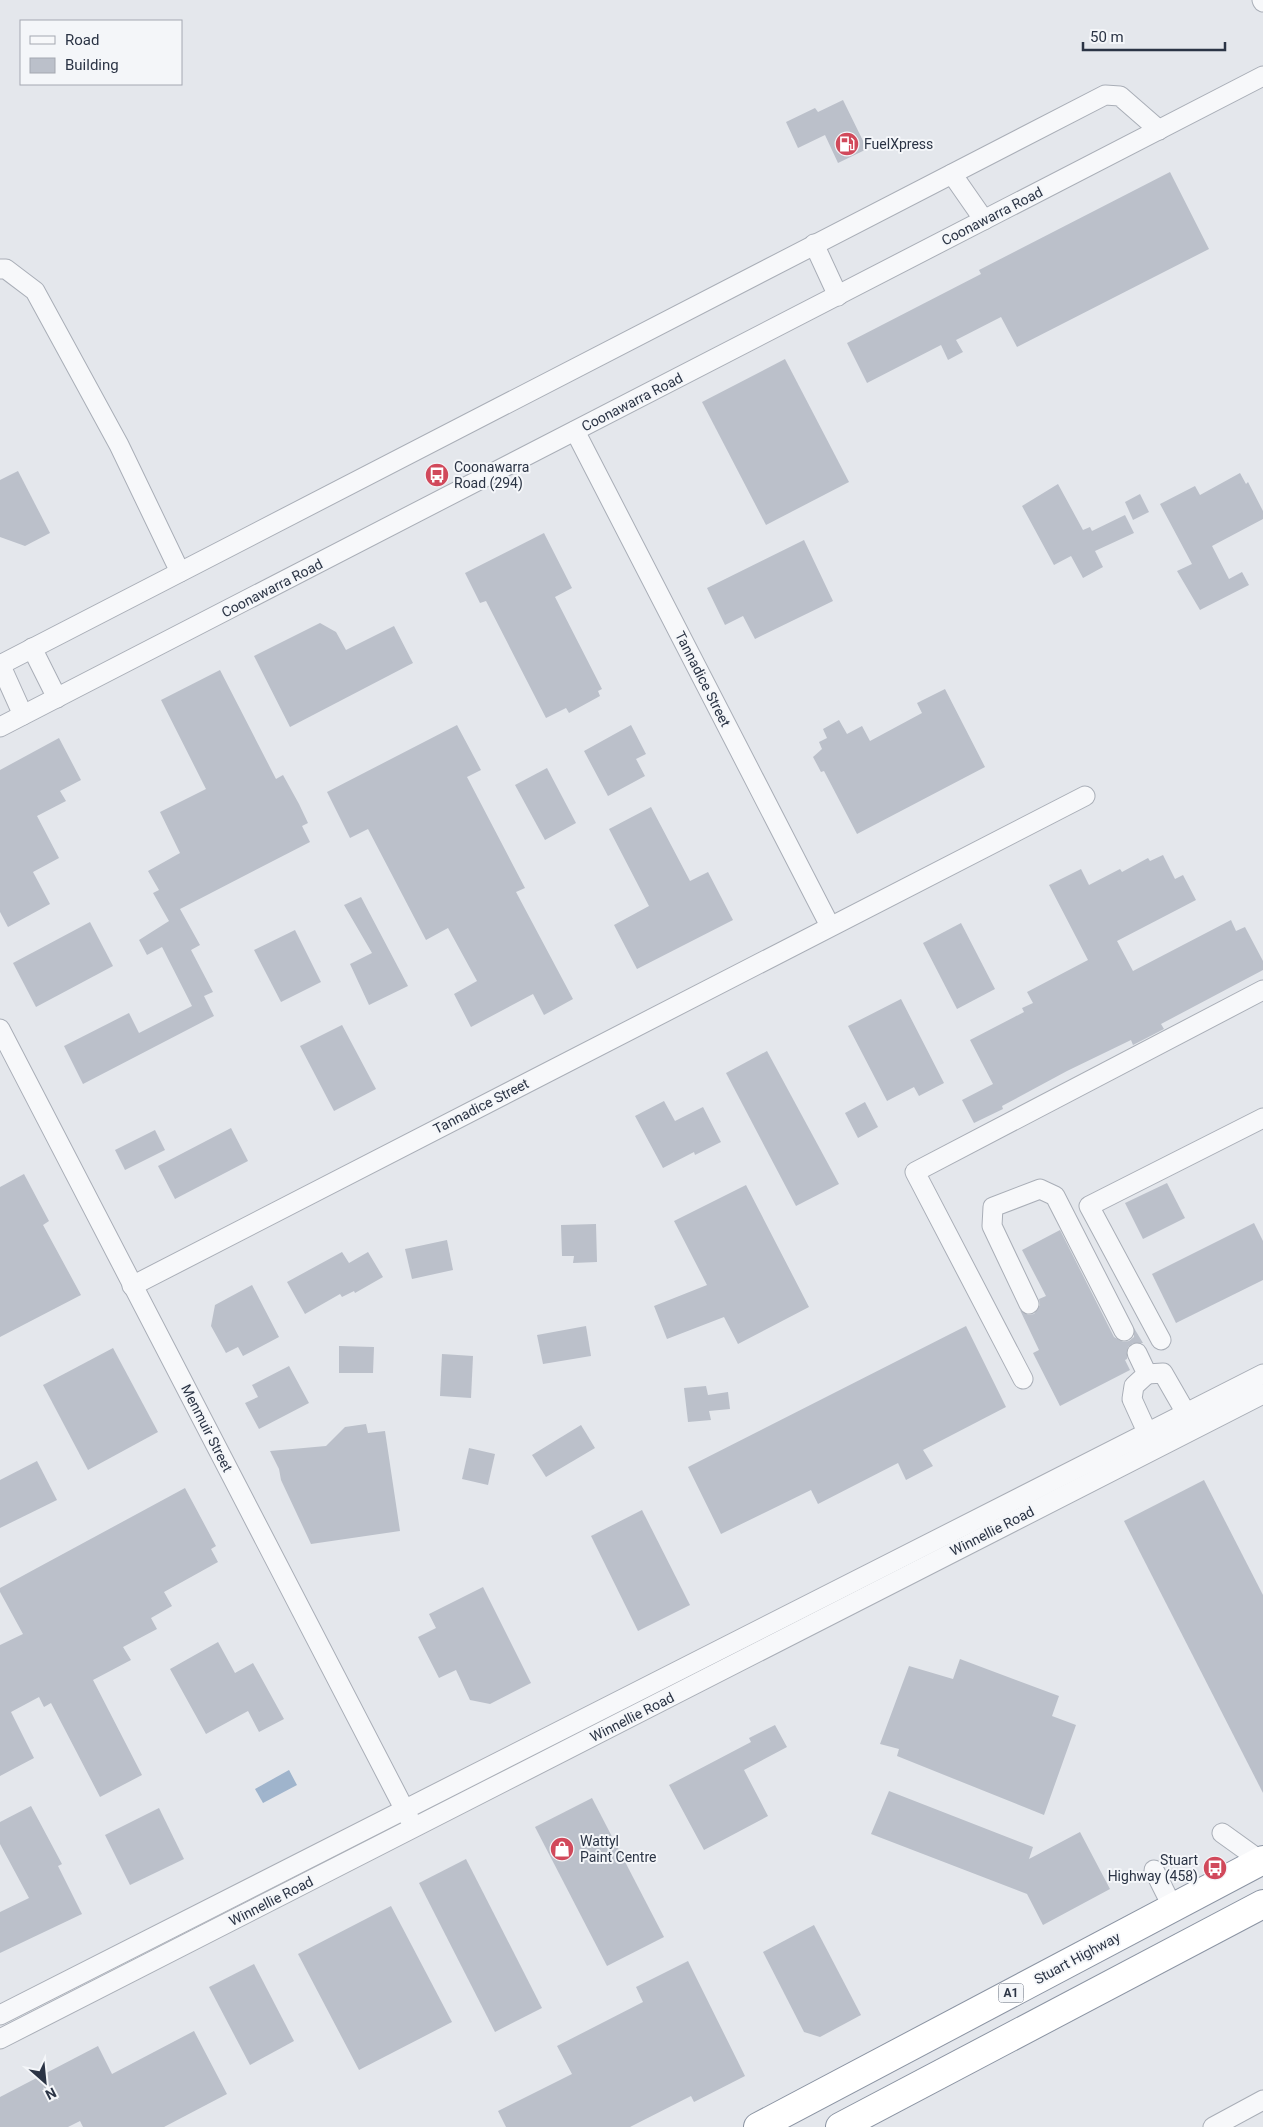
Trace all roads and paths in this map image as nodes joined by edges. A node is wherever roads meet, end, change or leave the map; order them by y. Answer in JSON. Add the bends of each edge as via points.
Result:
{"nodes":[{"id":1,"x":1263,"y":76,"type":"edge"},
{"id":2,"x":1159,"y":130,"type":"junction"},
{"id":3,"x":952,"y":174,"type":"junction"},
{"id":4,"x":984,"y":220,"type":"junction"},
{"id":5,"x":814,"y":244,"type":"junction"},
{"id":6,"x":0,"y":269,"type":"edge"},
{"id":7,"x":838,"y":296,"type":"junction"},
{"id":8,"x":575,"y":431,"type":"junction"},
{"id":9,"x":180,"y":572,"type":"junction"},
{"id":10,"x":32,"y":648,"type":"junction"},
{"id":11,"x":0,"y":665,"type":"edge"},
{"id":12,"x":58,"y":698,"type":"junction"},
{"id":13,"x":23,"y":716,"type":"junction"},
{"id":14,"x":0,"y":727,"type":"edge"},
{"id":15,"x":1084,"y":796,"type":"dead end"},
{"id":16,"x":830,"y":926,"type":"junction"},
{"id":17,"x":1263,"y":990,"type":"edge"},
{"id":18,"x":0,"y":1029,"type":"edge"},
{"id":19,"x":1263,"y":1118,"type":"edge"},
{"id":20,"x":132,"y":1286,"type":"junction"},
{"id":21,"x":1029,"y":1304,"type":"dead end"},
{"id":22,"x":1124,"y":1330,"type":"dead end"},
{"id":23,"x":1161,"y":1340,"type":"dead end"},
{"id":24,"x":1137,"y":1353,"type":"dead end"},
{"id":25,"x":1147,"y":1374,"type":"junction"},
{"id":26,"x":1263,"y":1374,"type":"edge"},
{"id":27,"x":1023,"y":1379,"type":"dead end"},
{"id":28,"x":1263,"y":1394,"type":"edge"},
{"id":29,"x":1186,"y":1413,"type":"junction"},
{"id":30,"x":1146,"y":1432,"type":"junction"},
{"id":31,"x":404,"y":1809,"type":"junction"},
{"id":32,"x":414,"y":1828,"type":"junction"},
{"id":33,"x":1222,"y":1834,"type":"dead end"},
{"id":34,"x":1262,"y":1860,"type":"edge"},
{"id":35,"x":1154,"y":1870,"type":"dead end"},
{"id":36,"x":1263,"y":1904,"type":"edge"},
{"id":37,"x":1173,"y":1908,"type":"junction"},
{"id":38,"x":1112,"y":1940,"type":"junction"},
{"id":39,"x":1130,"y":1974,"type":"junction"},
{"id":40,"x":0,"y":2015,"type":"edge"},
{"id":41,"x":0,"y":2039,"type":"edge"},
{"id":42,"x":1263,"y":2100,"type":"edge"},
{"id":43,"x":758,"y":2127,"type":"edge"},
{"id":44,"x":840,"y":2127,"type":"edge"},
{"id":45,"x":1213,"y":2127,"type":"edge"}],
"edges":[{"from":1,"to":2,"type":"street","name":"Coonawarra Road"},
{"from":2,"to":3,"type":"street","via":[[1120,96],[1105,95]]},
{"from":2,"to":4,"type":"street","name":"Coonawarra Road"},
{"from":3,"to":4,"type":"street"},
{"from":3,"to":5,"type":"street"},
{"from":4,"to":7,"type":"street","name":"Coonawarra Road"},
{"from":5,"to":7,"type":"street"},
{"from":5,"to":9,"type":"street"},
{"from":6,"to":9,"type":"street","via":[[6,269],[35,291],[119,445]]},
{"from":7,"to":8,"type":"street","name":"Coonawarra Road"},
{"from":8,"to":12,"type":"street","name":"Coonawarra Road"},
{"from":8,"to":16,"type":"street","name":"Tannadice Street"},
{"from":9,"to":10,"type":"street"},
{"from":10,"to":11,"type":"street"},
{"from":10,"to":12,"type":"street"},
{"from":11,"to":13,"type":"street"},
{"from":12,"to":13,"type":"street","name":"Coonawarra Road"},
{"from":13,"to":14,"type":"street","name":"Coonawarra Road"},
{"from":15,"to":16,"type":"street","name":"Tannadice Street"},
{"from":16,"to":20,"type":"street","name":"Tannadice Street"},
{"from":17,"to":27,"type":"street","via":[[916,1172]]},
{"from":18,"to":20,"type":"street","name":"Menmuir Street"},
{"from":19,"to":23,"type":"street","via":[[1089,1206]]},
{"from":20,"to":31,"type":"street","name":"Menmuir Street"},
{"from":21,"to":22,"type":"street","via":[[992,1226],[993,1207],[1040,1189],[1056,1196]]},
{"from":24,"to":25,"type":"street"},
{"from":25,"to":29,"type":"street","via":[[1163,1374]]},
{"from":25,"to":30,"type":"street","via":[[1134,1386],[1132,1399]]},
{"from":26,"to":29,"type":"street","name":"Winnellie Road"},
{"from":28,"to":32,"type":"street","name":"Winnellie Road"},
{"from":29,"to":30,"type":"street","name":"Winnellie Road"},
{"from":30,"to":31,"type":"street","name":"Winnellie Road"},
{"from":31,"to":32,"type":"street","name":"Menmuir Street"},
{"from":31,"to":40,"type":"street","name":"Winnellie Road"},
{"from":32,"to":41,"type":"street","name":"Winnellie Road"},
{"from":33,"to":34,"type":"street"},
{"from":34,"to":37,"type":"highway","name":"Stuart Highway","number":"A1"},
{"from":35,"to":37,"type":"street"},
{"from":36,"to":39,"type":"highway"},
{"from":37,"to":38,"type":"highway","name":"Stuart Highway","number":"A1"},
{"from":38,"to":39,"type":"highway"},
{"from":38,"to":43,"type":"highway","name":"Stuart Highway","number":"A1"},
{"from":39,"to":44,"type":"highway"},
{"from":42,"to":45,"type":"street"}]}
